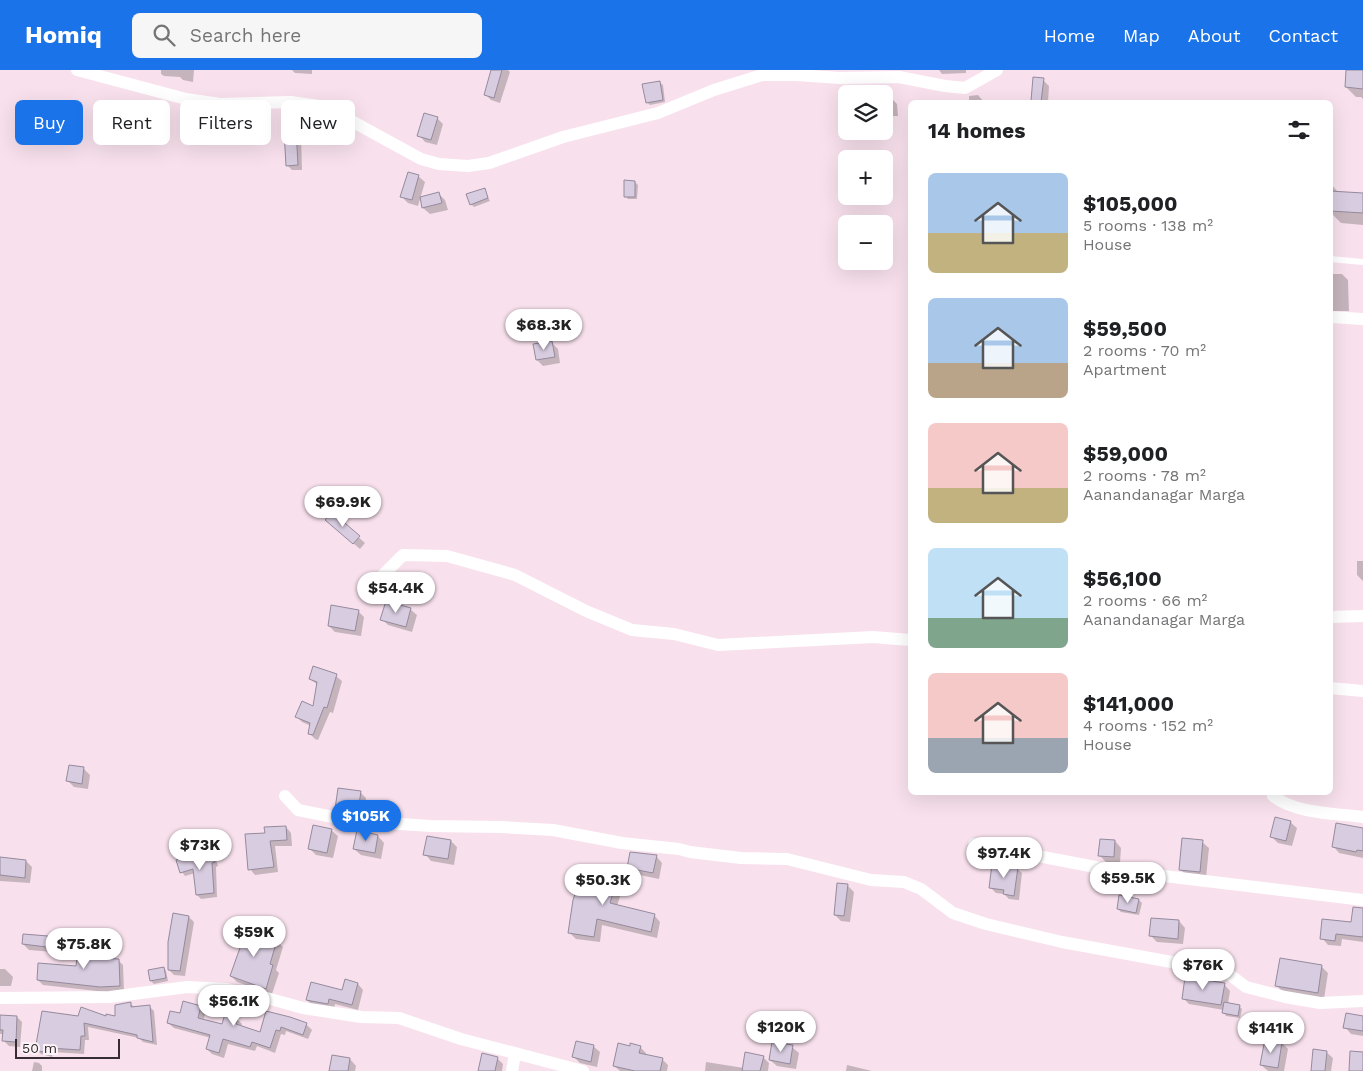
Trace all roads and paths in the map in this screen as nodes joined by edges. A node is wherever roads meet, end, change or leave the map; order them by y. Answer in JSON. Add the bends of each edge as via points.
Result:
{"nodes":[{"id":1,"x":78,"y":70,"type":"edge"},
{"id":2,"x":997,"y":70,"type":"edge"},
{"id":3,"x":1333,"y":259,"type":"edge"},
{"id":4,"x":1363,"y":262,"type":"edge"},
{"id":5,"x":1333,"y":318,"type":"edge"},
{"id":6,"x":1363,"y":319,"type":"edge"},
{"id":7,"x":376,"y":595,"type":"dead end"},
{"id":8,"x":1363,"y":616,"type":"edge"},
{"id":9,"x":1333,"y":617,"type":"edge"},
{"id":10,"x":908,"y":640,"type":"edge"},
{"id":11,"x":1333,"y":688,"type":"edge"},
{"id":12,"x":1363,"y":691,"type":"edge"},
{"id":13,"x":1272,"y":795,"type":"edge"},
{"id":14,"x":284,"y":796,"type":"dead end"},
{"id":15,"x":1363,"y":817,"type":"edge"},
{"id":16,"x":974,"y":844,"type":"dead end"},
{"id":17,"x":1363,"y":900,"type":"edge"},
{"id":18,"x":0,"y":998,"type":"edge"},
{"id":19,"x":1363,"y":1002,"type":"edge"},
{"id":20,"x":515,"y":1054,"type":"junction"},
{"id":21,"x":512,"y":1071,"type":"edge"},
{"id":22,"x":582,"y":1071,"type":"edge"}],
"edges":[{"from":1,"to":2,"type":"street","via":[[186,99],[220,104],[292,102],[326,107],[421,158],[439,164],[468,166],[489,163],[563,137],[658,113],[762,75],[899,78],[965,88]]},
{"from":3,"to":4,"type":"lane"},
{"from":5,"to":6,"type":"street"},
{"from":7,"to":10,"type":"street","via":[[383,575],[403,555],[447,556],[515,575],[632,630],[674,634],[718,645],[873,637]]},
{"from":8,"to":9,"type":"street"},
{"from":11,"to":12,"type":"street"},
{"from":13,"to":15,"type":"street","via":[[1296,808]]},
{"from":14,"to":19,"type":"street","via":[[298,810],[353,821],[553,830],[622,844],[741,858],[787,859],[871,880],[904,882],[922,889],[953,913],[986,924],[1072,944],[1226,972],[1246,987],[1285,997],[1320,1002]]},
{"from":16,"to":17,"type":"street","via":[[1106,869]]},
{"from":18,"to":20,"type":"street","via":[[110,997],[187,987],[227,989],[303,1008],[361,1017],[399,1018]]},
{"from":20,"to":21,"type":"street"},
{"from":20,"to":22,"type":"street"}]}
